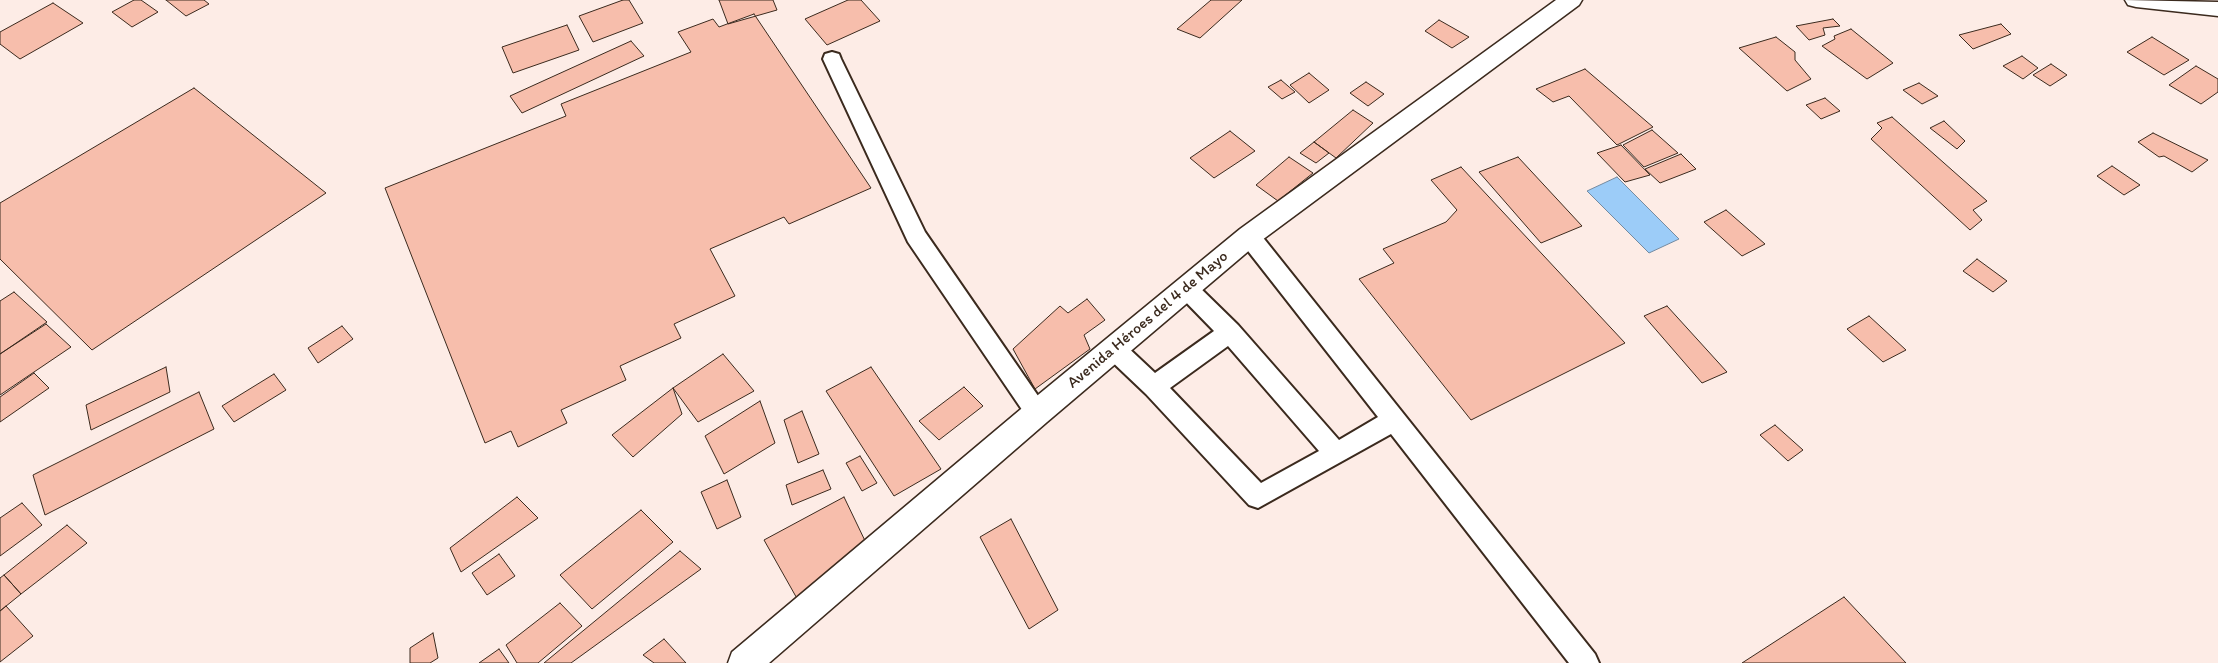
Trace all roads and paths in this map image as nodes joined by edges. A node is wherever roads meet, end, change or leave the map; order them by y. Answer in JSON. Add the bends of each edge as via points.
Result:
{"nodes":[{"id":1,"x":1571,"y":0,"type":"edge"},
{"id":2,"x":2136,"y":0,"type":"edge"},
{"id":3,"x":2218,"y":9,"type":"edge"},
{"id":4,"x":832,"y":59,"type":"dead end"},
{"id":5,"x":1249,"y":236,"type":"junction"},
{"id":6,"x":1186,"y":288,"type":"junction"},
{"id":7,"x":1230,"y":332,"type":"junction"},
{"id":8,"x":1114,"y":350,"type":"junction"},
{"id":9,"x":1154,"y":387,"type":"junction"},
{"id":10,"x":1037,"y":413,"type":"junction"},
{"id":11,"x":1394,"y":420,"type":"junction"},
{"id":12,"x":1336,"y":454,"type":"junction"},
{"id":13,"x":744,"y":663,"type":"edge"},
{"id":14,"x":1586,"y":663,"type":"edge"}],
"edges":[{"from":1,"to":5,"type":"main road","name":"Avenida Héroes del 4 de Mayo"},
{"from":2,"to":3,"type":"main road"},
{"from":4,"to":10,"type":"lane","via":[[916,236]]},
{"from":5,"to":6,"type":"main road","name":"Avenida Héroes del 4 de Mayo"},
{"from":5,"to":11,"type":"lane"},
{"from":6,"to":7,"type":"lane"},
{"from":6,"to":8,"type":"main road","name":"Avenida Héroes del 4 de Mayo"},
{"from":7,"to":9,"type":"lane"},
{"from":7,"to":12,"type":"lane"},
{"from":8,"to":9,"type":"lane"},
{"from":8,"to":10,"type":"main road","name":"Avenida Héroes del 4 de Mayo"},
{"from":9,"to":12,"type":"lane","via":[[1258,497]]},
{"from":10,"to":13,"type":"main road","name":"Avenida Héroes del 4 de Mayo"},
{"from":11,"to":12,"type":"lane"},
{"from":11,"to":14,"type":"lane"}]}
